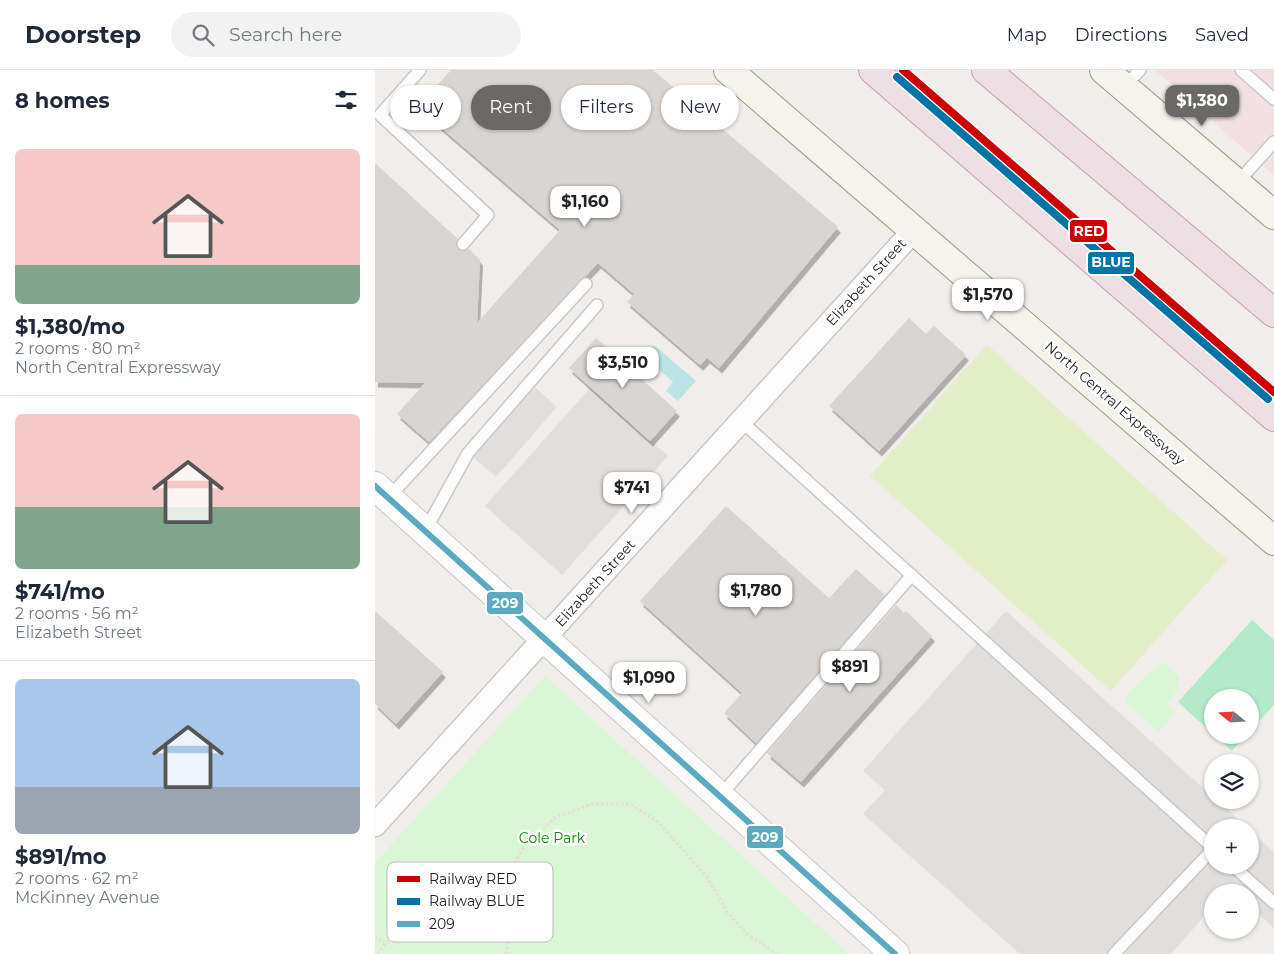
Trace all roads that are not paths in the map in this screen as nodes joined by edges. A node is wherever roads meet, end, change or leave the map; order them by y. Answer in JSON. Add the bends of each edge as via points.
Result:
{"nodes":[{"id":1,"x":420,"y":70,"type":"edge"},
{"id":2,"x":729,"y":70,"type":"edge"},
{"id":3,"x":873,"y":70,"type":"edge"},
{"id":4,"x":986,"y":70,"type":"edge"},
{"id":5,"x":1104,"y":70,"type":"edge"},
{"id":6,"x":1241,"y":70,"type":"edge"},
{"id":7,"x":1132,"y":79,"type":"edge"},
{"id":8,"x":1274,"y":99,"type":"edge"},
{"id":9,"x":1274,"y":142,"type":"edge"},
{"id":10,"x":1236,"y":184,"type":"junction"},
{"id":11,"x":1274,"y":215,"type":"edge"},
{"id":12,"x":915,"y":229,"type":"junction"},
{"id":13,"x":463,"y":244,"type":"dead end"},
{"id":14,"x":586,"y":284,"type":"dead end"},
{"id":15,"x":597,"y":305,"type":"dead end"},
{"id":16,"x":1274,"y":313,"type":"edge"},
{"id":17,"x":1274,"y":417,"type":"edge"},
{"id":18,"x":741,"y":421,"type":"junction"},
{"id":19,"x":380,"y":495,"type":"edge"},
{"id":20,"x":425,"y":531,"type":"junction"},
{"id":21,"x":1274,"y":541,"type":"edge"},
{"id":22,"x":912,"y":576,"type":"junction"},
{"id":23,"x":544,"y":638,"type":"junction"},
{"id":24,"x":720,"y":796,"type":"junction"},
{"id":25,"x":375,"y":825,"type":"edge"},
{"id":26,"x":1204,"y":840,"type":"edge"},
{"id":27,"x":1204,"y":858,"type":"edge"},
{"id":28,"x":1242,"y":874,"type":"edge"},
{"id":29,"x":1274,"y":903,"type":"edge"},
{"id":30,"x":895,"y":954,"type":"edge"},
{"id":31,"x":1114,"y":954,"type":"edge"}],
"edges":[{"from":1,"to":13,"type":"lane","via":[[381,114],[488,215]]},
{"from":2,"to":12,"type":"main road","name":"North Central Expressway"},
{"from":3,"to":17,"type":"highway"},
{"from":4,"to":16,"type":"highway"},
{"from":5,"to":7,"type":"main road"},
{"from":6,"to":8,"type":"lane"},
{"from":7,"to":10,"type":"main road"},
{"from":9,"to":10,"type":"lane"},
{"from":10,"to":11,"type":"main road"},
{"from":12,"to":18,"type":"street","name":"Elizabeth Street"},
{"from":12,"to":21,"type":"main road","name":"North Central Expressway"},
{"from":14,"to":19,"type":"lane"},
{"from":15,"to":20,"type":"lane","via":[[468,453]]},
{"from":18,"to":22,"type":"lane"},
{"from":18,"to":23,"type":"street","name":"Elizabeth Street"},
{"from":19,"to":20,"type":"street"},
{"from":20,"to":23,"type":"street"},
{"from":22,"to":24,"type":"lane"},
{"from":22,"to":26,"type":"lane"},
{"from":23,"to":24,"type":"street"},
{"from":23,"to":25,"type":"street","name":"Elizabeth Street"},
{"from":24,"to":30,"type":"street"},
{"from":27,"to":31,"type":"lane"},
{"from":28,"to":29,"type":"lane"}]}
